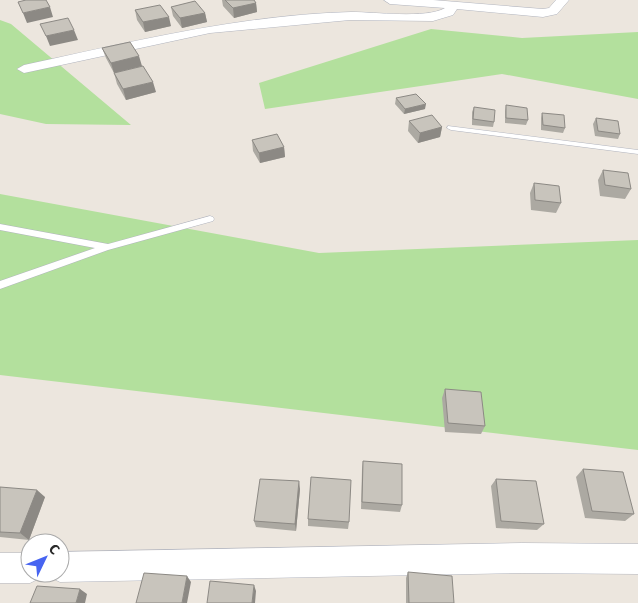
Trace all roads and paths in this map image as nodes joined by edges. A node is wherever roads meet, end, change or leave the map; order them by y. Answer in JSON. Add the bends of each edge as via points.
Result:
{"nodes":[{"id":1,"x":390,"y":0,"type":"edge"},
{"id":2,"x":477,"y":0,"type":"edge"},
{"id":3,"x":563,"y":0,"type":"edge"},
{"id":4,"x":454,"y":6,"type":"junction"},
{"id":5,"x":502,"y":10,"type":"junction"},
{"id":6,"x":24,"y":69,"type":"dead end"},
{"id":7,"x":451,"y":128,"type":"dead end"},
{"id":8,"x":638,"y":152,"type":"edge"},
{"id":9,"x":210,"y":219,"type":"dead end"},
{"id":10,"x":0,"y":227,"type":"edge"},
{"id":11,"x":108,"y":247,"type":"junction"},
{"id":12,"x":0,"y":285,"type":"edge"},
{"id":13,"x":638,"y":559,"type":"edge"},
{"id":14,"x":70,"y":567,"type":"edge"},
{"id":15,"x":0,"y":568,"type":"edge"},
{"id":16,"x":20,"y":568,"type":"edge"}],
"edges":[{"from":1,"to":4,"type":"street"},
{"from":2,"to":5,"type":"street"},
{"from":3,"to":5,"type":"street","via":[[553,11],[543,13]]},
{"from":4,"to":5,"type":"street"},
{"from":4,"to":6,"type":"street","via":[[449,12],[433,17],[350,16],[210,29]]},
{"from":7,"to":8,"type":"lane"},
{"from":9,"to":11,"type":"lane"},
{"from":10,"to":11,"type":"lane"},
{"from":11,"to":12,"type":"lane"},
{"from":13,"to":14,"type":"street","via":[[513,558]]},
{"from":15,"to":16,"type":"street"}]}
